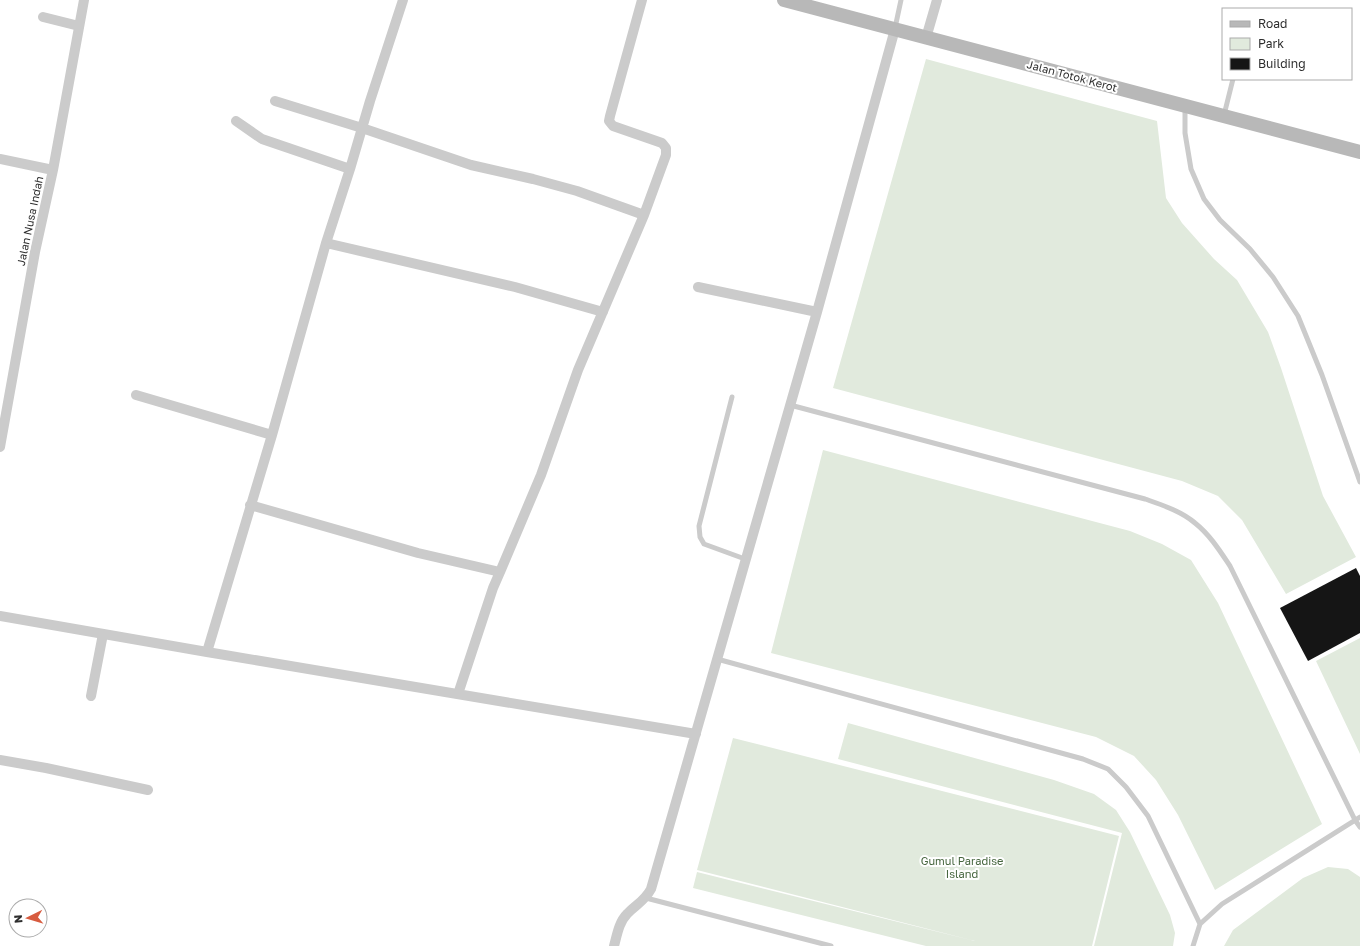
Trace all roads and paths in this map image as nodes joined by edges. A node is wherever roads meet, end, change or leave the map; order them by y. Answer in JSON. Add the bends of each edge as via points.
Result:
{"nodes":[{"id":1,"x":84,"y":0,"type":"edge"},
{"id":2,"x":403,"y":0,"type":"edge"},
{"id":3,"x":642,"y":0,"type":"edge"},
{"id":4,"x":784,"y":0,"type":"edge"},
{"id":5,"x":901,"y":0,"type":"edge"},
{"id":6,"x":937,"y":0,"type":"edge"},
{"id":7,"x":43,"y":17,"type":"dead end"},
{"id":8,"x":79,"y":26,"type":"junction"},
{"id":9,"x":894,"y":30,"type":"junction"},
{"id":10,"x":926,"y":38,"type":"junction"},
{"id":11,"x":1233,"y":80,"type":"edge"},
{"id":12,"x":275,"y":101,"type":"dead end"},
{"id":13,"x":1185,"y":106,"type":"junction"},
{"id":14,"x":1224,"y":116,"type":"junction"},
{"id":15,"x":236,"y":122,"type":"dead end"},
{"id":16,"x":362,"y":128,"type":"junction"},
{"id":17,"x":1360,"y":152,"type":"edge"},
{"id":18,"x":0,"y":160,"type":"edge"},
{"id":19,"x":350,"y":169,"type":"junction"},
{"id":20,"x":53,"y":170,"type":"junction"},
{"id":21,"x":644,"y":215,"type":"junction"},
{"id":22,"x":326,"y":243,"type":"junction"},
{"id":23,"x":698,"y":287,"type":"dead end"},
{"id":24,"x":603,"y":312,"type":"junction"},
{"id":25,"x":817,"y":312,"type":"junction"},
{"id":26,"x":136,"y":395,"type":"dead end"},
{"id":27,"x":732,"y":397,"type":"dead end"},
{"id":28,"x":790,"y":405,"type":"junction"},
{"id":29,"x":272,"y":435,"type":"junction"},
{"id":30,"x":0,"y":447,"type":"edge"},
{"id":31,"x":1360,"y":482,"type":"edge"},
{"id":32,"x":250,"y":505,"type":"junction"},
{"id":33,"x":745,"y":559,"type":"junction"},
{"id":34,"x":500,"y":572,"type":"junction"},
{"id":35,"x":0,"y":616,"type":"edge"},
{"id":36,"x":103,"y":634,"type":"junction"},
{"id":37,"x":206,"y":652,"type":"junction"},
{"id":38,"x":717,"y":659,"type":"junction"},
{"id":39,"x":458,"y":694,"type":"junction"},
{"id":40,"x":91,"y":696,"type":"dead end"},
{"id":41,"x":696,"y":734,"type":"junction"},
{"id":42,"x":0,"y":760,"type":"edge"},
{"id":43,"x":148,"y":790,"type":"dead end"},
{"id":44,"x":1358,"y":819,"type":"edge"},
{"id":45,"x":1360,"y":827,"type":"edge"},
{"id":46,"x":646,"y":898,"type":"junction"},
{"id":47,"x":1200,"y":924,"type":"junction"},
{"id":48,"x":614,"y":946,"type":"edge"},
{"id":49,"x":831,"y":946,"type":"edge"},
{"id":50,"x":1193,"y":946,"type":"edge"}],
"edges":[{"from":1,"to":8,"type":"street","name":"Jalan Nusa Indah"},
{"from":2,"to":16,"type":"street"},
{"from":3,"to":21,"type":"street","via":[[610,121],[613,126],[662,142],[666,148],[666,155]]},
{"from":4,"to":9,"type":"main road","name":"Jalan Totok Kerot"},
{"from":5,"to":9,"type":"lane"},
{"from":6,"to":10,"type":"street"},
{"from":7,"to":8,"type":"street"},
{"from":8,"to":20,"type":"street","name":"Jalan Nusa Indah"},
{"from":9,"to":10,"type":"main road","name":"Jalan Totok Kerot"},
{"from":9,"to":25,"type":"street"},
{"from":10,"to":13,"type":"main road","name":"Jalan Totok Kerot"},
{"from":11,"to":14,"type":"lane"},
{"from":12,"to":16,"type":"street"},
{"from":13,"to":14,"type":"main road","name":"Jalan Totok Kerot"},
{"from":13,"to":31,"type":"lane","via":[[1185,134],[1191,169],[1204,199],[1273,277],[1298,316]]},
{"from":14,"to":17,"type":"main road","name":"Jalan Totok Kerot"},
{"from":15,"to":19,"type":"street","via":[[262,139]]},
{"from":16,"to":19,"type":"street"},
{"from":16,"to":21,"type":"street","via":[[471,166],[576,191]]},
{"from":18,"to":20,"type":"street"},
{"from":19,"to":22,"type":"street"},
{"from":20,"to":30,"type":"street","name":"Jalan Nusa Indah","via":[[35,252]]},
{"from":21,"to":24,"type":"street"},
{"from":22,"to":24,"type":"street","via":[[515,287]]},
{"from":22,"to":29,"type":"street"},
{"from":23,"to":25,"type":"street"},
{"from":24,"to":34,"type":"street","via":[[578,370],[541,475]]},
{"from":25,"to":28,"type":"street"},
{"from":26,"to":29,"type":"street"},
{"from":27,"to":33,"type":"lane","via":[[699,526],[704,544]]},
{"from":28,"to":33,"type":"street"},
{"from":28,"to":44,"type":"lane","via":[[1145,499],[1171,508],[1195,522],[1213,540],[1230,566]]},
{"from":29,"to":32,"type":"street"},
{"from":32,"to":34,"type":"street","via":[[418,553]]},
{"from":32,"to":37,"type":"street"},
{"from":33,"to":38,"type":"street"},
{"from":34,"to":39,"type":"street"},
{"from":35,"to":36,"type":"street"},
{"from":36,"to":37,"type":"street"},
{"from":36,"to":40,"type":"street"},
{"from":37,"to":39,"type":"street"},
{"from":38,"to":41,"type":"street"},
{"from":38,"to":47,"type":"lane","via":[[1084,759],[1108,769],[1126,787],[1148,816]]},
{"from":39,"to":41,"type":"street"},
{"from":41,"to":46,"type":"street"},
{"from":42,"to":43,"type":"street"},
{"from":44,"to":45,"type":"lane"},
{"from":44,"to":47,"type":"lane","via":[[1222,904]]},
{"from":46,"to":48,"type":"street","via":[[625,915]]},
{"from":46,"to":49,"type":"lane"},
{"from":47,"to":50,"type":"lane"}]}
